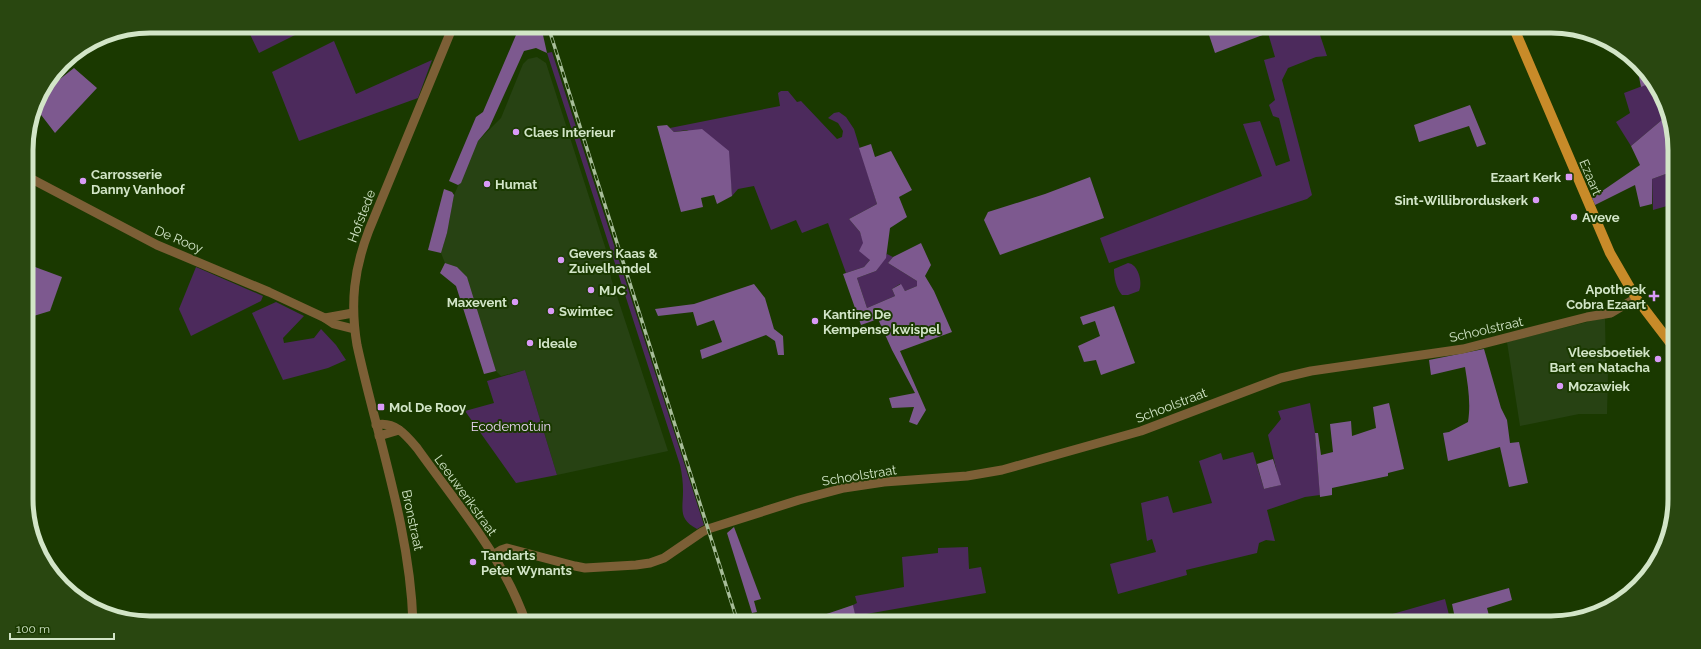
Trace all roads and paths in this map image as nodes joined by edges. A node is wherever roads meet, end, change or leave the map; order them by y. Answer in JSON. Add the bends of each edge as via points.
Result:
{"nodes":[{"id":1,"x":450,"y":33,"type":"edge"},
{"id":2,"x":1516,"y":33,"type":"edge"},
{"id":3,"x":33,"y":180,"type":"edge"},
{"id":4,"x":1636,"y":298,"type":"junction"},
{"id":5,"x":353,"y":313,"type":"junction"},
{"id":6,"x":325,"y":318,"type":"junction"},
{"id":7,"x":354,"y":329,"type":"junction"},
{"id":8,"x":1668,"y":340,"type":"edge"},
{"id":9,"x":376,"y":425,"type":"junction"},
{"id":10,"x":399,"y":430,"type":"junction"},
{"id":11,"x":379,"y":436,"type":"junction"},
{"id":12,"x":493,"y":555,"type":"junction"},
{"id":13,"x":412,"y":616,"type":"edge"},
{"id":14,"x":523,"y":616,"type":"edge"}],
"edges":[{"from":1,"to":5,"type":"street","name":"Hofstede","via":[[360,254],[353,292]]},
{"from":2,"to":4,"type":"main road","name":"Ezaart","via":[[1610,254]]},
{"from":3,"to":6,"type":"street","name":"De Rooy","via":[[157,245]]},
{"from":4,"to":8,"type":"main road","name":"Ezaart"},
{"from":4,"to":12,"type":"street","name":"Schoolstraat","via":[[1611,313],[1463,349],[1310,371],[1281,378],[1141,431],[1002,470],[967,476],[884,482],[844,488],[799,500],[702,532],[664,558],[650,563],[585,568],[507,548]]},
{"from":5,"to":6,"type":"street"},
{"from":5,"to":7,"type":"street","name":"Hofstede"},
{"from":6,"to":7,"type":"street","name":"De Rooy","via":[[334,324]]},
{"from":7,"to":9,"type":"street","name":"Hofstede"},
{"from":9,"to":10,"type":"street","name":"Leeuwerikstraat","via":[[389,424]]},
{"from":9,"to":11,"type":"street","name":"Bronstraat"},
{"from":10,"to":11,"type":"street"},
{"from":10,"to":12,"type":"street","name":"Leeuwerikstraat","via":[[417,448]]},
{"from":11,"to":13,"type":"street","name":"Bronstraat","via":[[406,548]]},
{"from":12,"to":14,"type":"street","name":"Leeuwerikstraat","via":[[515,594]]}]}
